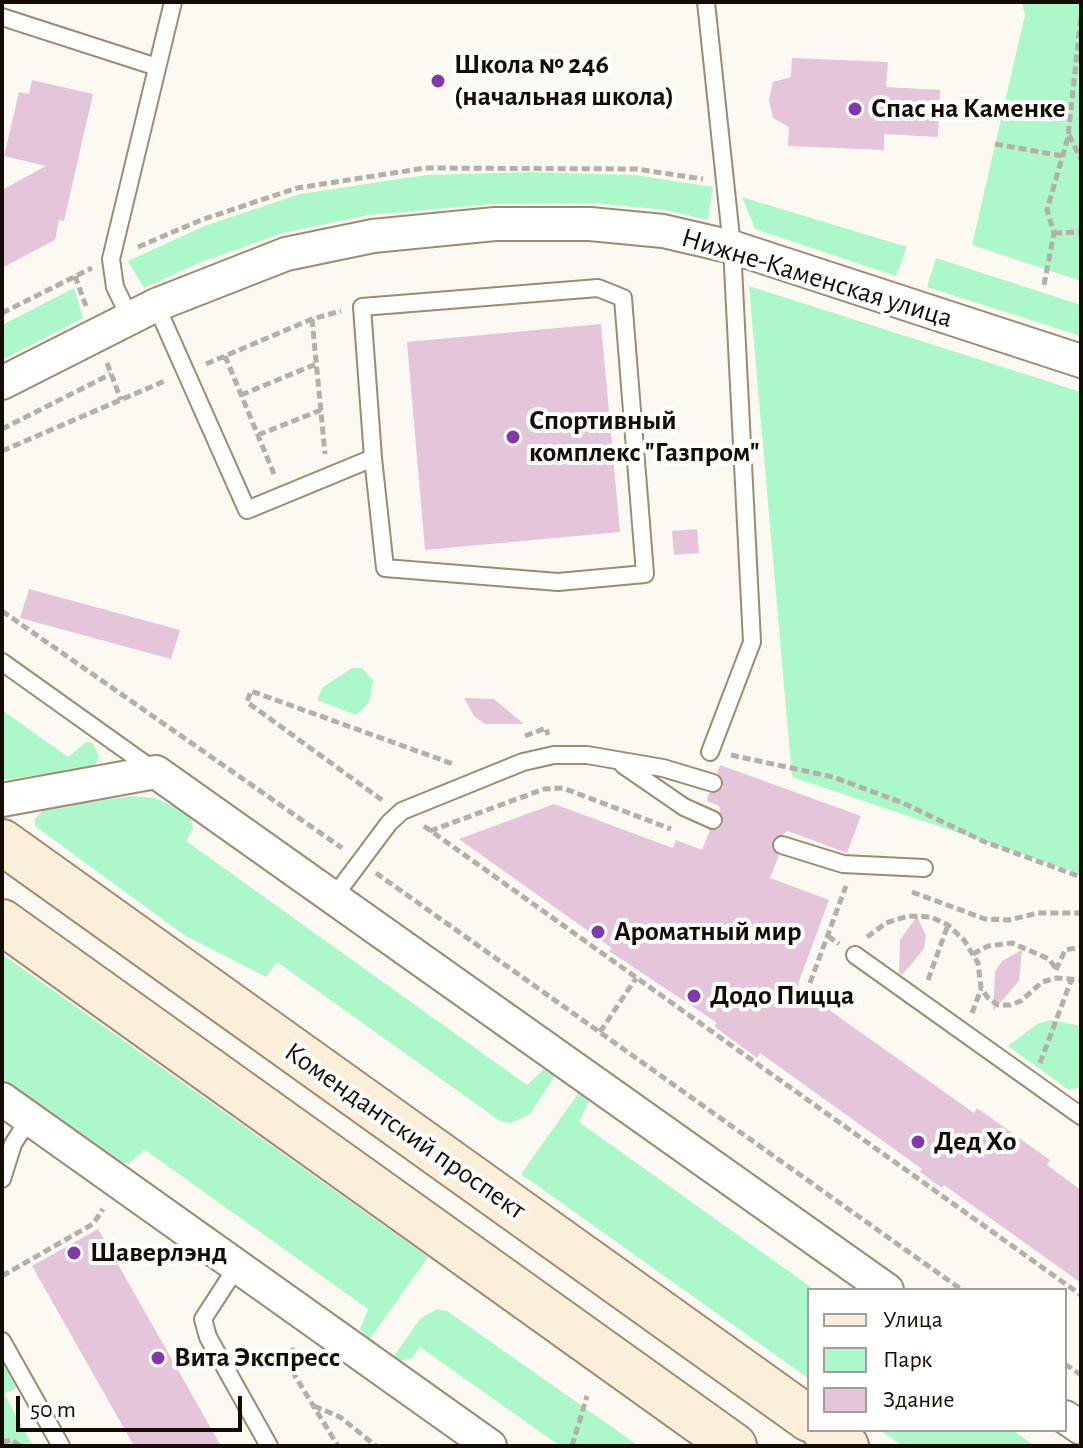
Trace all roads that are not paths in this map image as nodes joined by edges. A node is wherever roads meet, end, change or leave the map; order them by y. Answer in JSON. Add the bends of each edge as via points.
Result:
{"nodes":[{"id":1,"x":173,"y":2,"type":"edge"},
{"id":2,"x":706,"y":2,"type":"edge"},
{"id":3,"x":2,"y":17,"type":"edge"},
{"id":4,"x":157,"y":67,"type":"junction"},
{"id":5,"x":732,"y":247,"type":"junction"},
{"id":6,"x":143,"y":311,"type":"junction"},
{"id":7,"x":1081,"y":361,"type":"edge"},
{"id":8,"x":2,"y":383,"type":"edge"},
{"id":9,"x":373,"y":458,"type":"junction"},
{"id":10,"x":2,"y":662,"type":"edge"},
{"id":11,"x":710,"y":752,"type":"road end"},
{"id":12,"x":617,"y":760,"type":"junction"},
{"id":13,"x":156,"y":772,"type":"junction"},
{"id":14,"x":713,"y":783,"type":"dead end"},
{"id":15,"x":2,"y":800,"type":"edge"},
{"id":16,"x":713,"y":820,"type":"dead end"},
{"id":17,"x":2,"y":842,"type":"edge"},
{"id":18,"x":782,"y":845,"type":"dead end"},
{"id":19,"x":924,"y":868,"type":"dead end"},
{"id":20,"x":333,"y":898,"type":"junction"},
{"id":21,"x":2,"y":922,"type":"edge"},
{"id":22,"x":855,"y":955,"type":"road end"},
{"id":23,"x":2,"y":1099,"type":"edge"},
{"id":24,"x":1081,"y":1116,"type":"edge"},
{"id":25,"x":29,"y":1119,"type":"junction"},
{"id":26,"x":2,"y":1179,"type":"edge"},
{"id":27,"x":238,"y":1265,"type":"junction"},
{"id":28,"x":884,"y":1288,"type":"edge"},
{"id":29,"x":2,"y":1341,"type":"edge"},
{"id":30,"x":807,"y":1418,"type":"edge"},
{"id":31,"x":827,"y":1432,"type":"edge"},
{"id":32,"x":61,"y":1446,"type":"edge"},
{"id":33,"x":269,"y":1446,"type":"edge"},
{"id":34,"x":490,"y":1446,"type":"edge"},
{"id":35,"x":734,"y":1446,"type":"edge"},
{"id":36,"x":846,"y":1446,"type":"edge"}],
"edges":[{"from":1,"to":4,"type":"lane"},
{"from":2,"to":5,"type":"lane"},
{"from":3,"to":4,"type":"lane"},
{"from":4,"to":6,"type":"lane","via":[[111,259],[115,287]]},
{"from":5,"to":6,"type":"street","name":"Нижне-Каменская улица","via":[[663,231],[590,224],[495,224],[373,236],[286,254]]},
{"from":5,"to":7,"type":"street","name":"Нижне-Каменская улица"},
{"from":5,"to":11,"type":"lane","via":[[752,642]]},
{"from":6,"to":8,"type":"street","name":"Нижне-Каменская улица"},
{"from":6,"to":9,"type":"lane","via":[[186,372],[247,510]]},
{"from":9,"to":9,"type":"lane","via":[[385,568],[558,582],[645,574],[623,298],[598,288],[362,307]]},
{"from":10,"to":13,"type":"lane"},
{"from":12,"to":14,"type":"lane"},
{"from":12,"to":16,"type":"lane","via":[[684,807]]},
{"from":12,"to":20,"type":"lane","via":[[554,755],[523,762],[402,811]]},
{"from":13,"to":15,"type":"street"},
{"from":13,"to":20,"type":"street"},
{"from":17,"to":30,"type":"main road","name":"Комендантский проспект"},
{"from":18,"to":19,"type":"lane","via":[[843,864]]},
{"from":20,"to":28,"type":"street"},
{"from":21,"to":35,"type":"main road"},
{"from":22,"to":24,"type":"lane"},
{"from":23,"to":25,"type":"street"},
{"from":25,"to":26,"type":"lane","via":[[13,1144]]},
{"from":25,"to":27,"type":"street"},
{"from":27,"to":33,"type":"lane","via":[[203,1319]]},
{"from":27,"to":34,"type":"street"},
{"from":29,"to":32,"type":"lane"},
{"from":31,"to":36,"type":"main road"}]}
